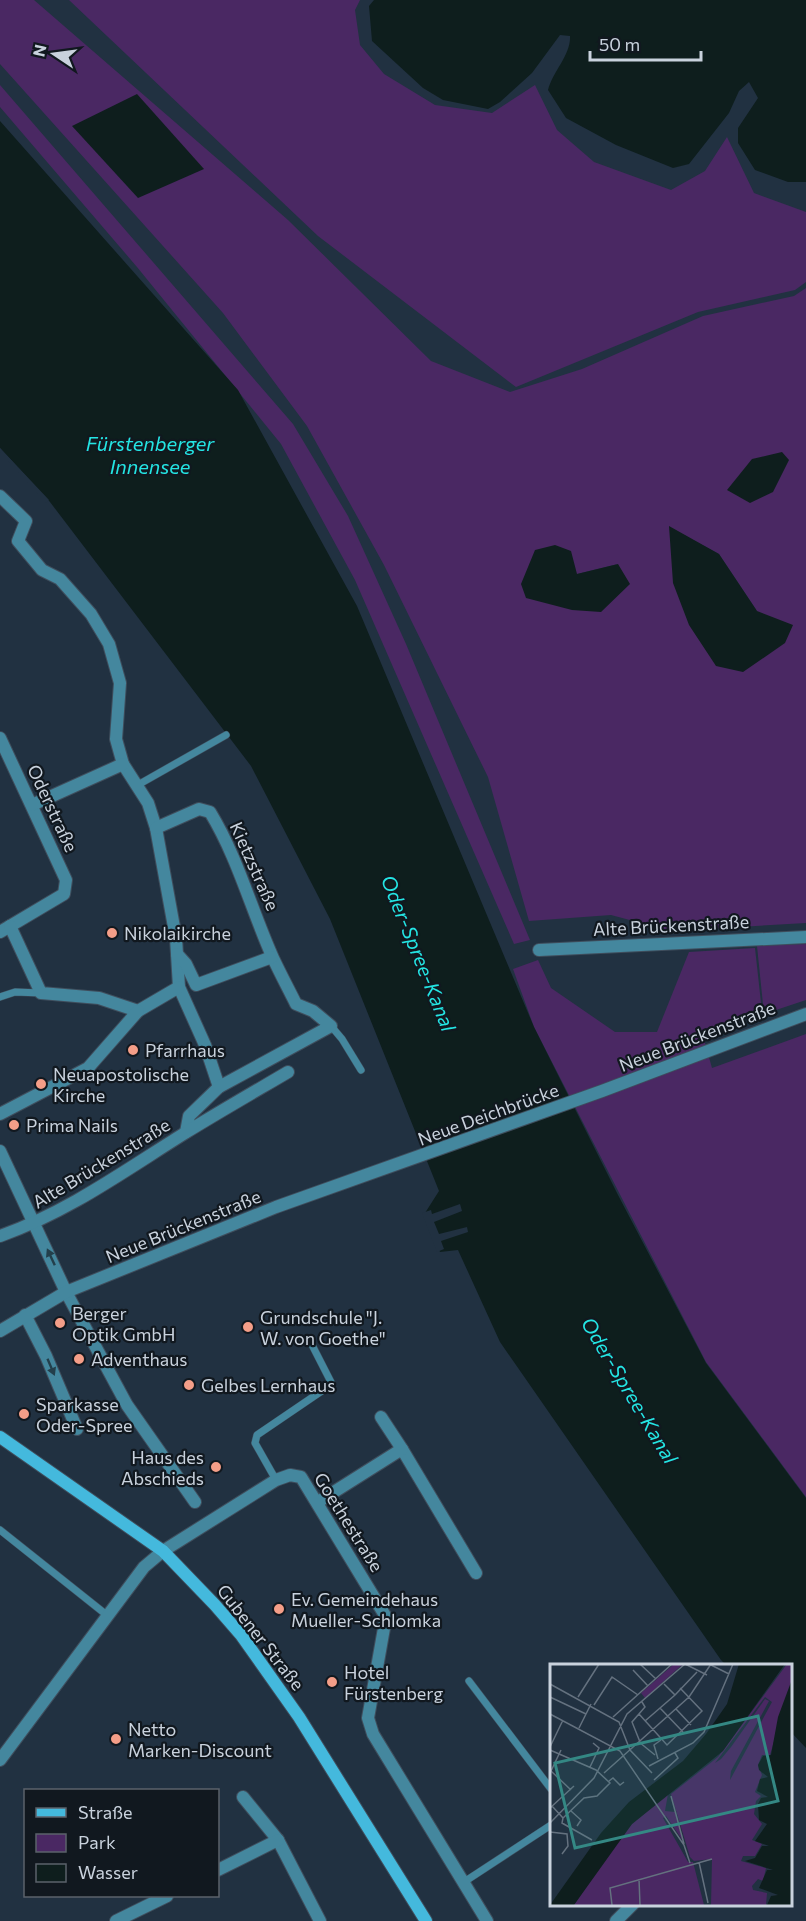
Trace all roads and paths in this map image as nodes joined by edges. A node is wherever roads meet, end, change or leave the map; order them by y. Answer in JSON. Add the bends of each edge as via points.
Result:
{"nodes":[{"id":1,"x":0,"y":496,"type":"edge"},
{"id":2,"x":226,"y":735,"type":"dead end"},
{"id":3,"x":0,"y":738,"type":"edge"},
{"id":4,"x":123,"y":764,"type":"junction"},
{"id":5,"x":136,"y":786,"type":"junction"},
{"id":6,"x":32,"y":804,"type":"junction"},
{"id":7,"x":156,"y":828,"type":"junction"},
{"id":8,"x":5,"y":929,"type":"edge"},
{"id":9,"x":806,"y":937,"type":"edge"},
{"id":10,"x":539,"y":950,"type":"dead end"},
{"id":11,"x":177,"y":954,"type":"junction"},
{"id":12,"x":272,"y":957,"type":"junction"},
{"id":13,"x":178,"y":987,"type":"junction"},
{"id":14,"x":41,"y":993,"type":"junction"},
{"id":15,"x":0,"y":997,"type":"edge"},
{"id":16,"x":138,"y":1011,"type":"junction"},
{"id":17,"x":806,"y":1014,"type":"edge"},
{"id":18,"x":331,"y":1026,"type":"junction"},
{"id":19,"x":361,"y":1070,"type":"dead end"},
{"id":20,"x":288,"y":1072,"type":"dead end"},
{"id":21,"x":219,"y":1087,"type":"junction"},
{"id":22,"x":602,"y":1091,"type":"joint"},
{"id":23,"x":0,"y":1114,"type":"edge"},
{"id":24,"x":186,"y":1132,"type":"junction"},
{"id":25,"x":0,"y":1151,"type":"edge"},
{"id":26,"x":387,"y":1170,"type":"joint"},
{"id":27,"x":35,"y":1224,"type":"junction"},
{"id":28,"x":0,"y":1236,"type":"edge"},
{"id":29,"x":66,"y":1292,"type":"junction"},
{"id":30,"x":25,"y":1315,"type":"junction"},
{"id":31,"x":0,"y":1331,"type":"edge"},
{"id":32,"x":311,"y":1343,"type":"dead end"},
{"id":33,"x":381,"y":1417,"type":"dead end"},
{"id":34,"x":77,"y":1429,"type":"dead end"},
{"id":35,"x":0,"y":1437,"type":"edge"},
{"id":36,"x":402,"y":1449,"type":"junction"},
{"id":37,"x":276,"y":1480,"type":"junction"},
{"id":38,"x":195,"y":1502,"type":"dead end"},
{"id":39,"x":318,"y":1502,"type":"junction"},
{"id":40,"x":0,"y":1530,"type":"edge"},
{"id":41,"x":163,"y":1551,"type":"junction"},
{"id":42,"x":476,"y":1573,"type":"dead end"},
{"id":43,"x":108,"y":1616,"type":"junction"},
{"id":44,"x":469,"y":1681,"type":"dead end"},
{"id":45,"x":0,"y":1760,"type":"edge"},
{"id":46,"x":550,"y":1789,"type":"edge"},
{"id":47,"x":243,"y":1797,"type":"dead end"},
{"id":48,"x":550,"y":1826,"type":"edge"},
{"id":49,"x":278,"y":1840,"type":"junction"},
{"id":50,"x":219,"y":1870,"type":"edge"},
{"id":51,"x":464,"y":1882,"type":"junction"},
{"id":52,"x":165,"y":1897,"type":"edge"},
{"id":53,"x":632,"y":1906,"type":"edge"},
{"id":54,"x":116,"y":1921,"type":"edge"},
{"id":55,"x":320,"y":1921,"type":"edge"},
{"id":56,"x":426,"y":1921,"type":"edge"},
{"id":57,"x":487,"y":1921,"type":"edge"},
{"id":58,"x":616,"y":1921,"type":"edge"}],
"edges":[{"from":1,"to":4,"type":"street","via":[[26,521],[18,541],[42,570],[60,579],[83,605],[109,644],[120,683],[116,739]]},
{"from":2,"to":5,"type":"lane"},
{"from":3,"to":6,"type":"street","name":"Oderstraße"},
{"from":4,"to":5,"type":"street"},
{"from":4,"to":6,"type":"street"},
{"from":5,"to":7,"type":"street","via":[[148,803]]},
{"from":6,"to":8,"type":"street","name":"Oderstraße","via":[[66,880],[64,894]]},
{"from":7,"to":11,"type":"street"},
{"from":7,"to":12,"type":"street","name":"Kietzstraße","via":[[200,809],[210,812],[251,897]]},
{"from":8,"to":14,"type":"street"},
{"from":9,"to":10,"type":"street","name":"Alte Brückenstraße"},
{"from":11,"to":12,"type":"street","via":[[196,985]]},
{"from":11,"to":13,"type":"street"},
{"from":12,"to":18,"type":"street","name":"Kietzstraße","via":[[296,1004],[313,1011]]},
{"from":13,"to":16,"type":"street"},
{"from":13,"to":21,"type":"street"},
{"from":14,"to":15,"type":"lane","via":[[15,992]]},
{"from":14,"to":16,"type":"street","via":[[99,998]]},
{"from":16,"to":23,"type":"street","via":[[88,1068]]},
{"from":17,"to":22,"type":"street","name":"Neue Brückenstraße"},
{"from":18,"to":19,"type":"lane"},
{"from":18,"to":21,"type":"street","name":"Alte Brückenstraße"},
{"from":20,"to":24,"type":"street","name":"Alte Brückenstraße"},
{"from":21,"to":24,"type":"street","name":"Alte Brückenstraße","via":[[189,1116]]},
{"from":22,"to":26,"type":"street","name":"Neue Deichbrücke"},
{"from":24,"to":27,"type":"street","name":"Alte Brückenstraße","via":[[98,1190]]},
{"from":25,"to":27,"type":"street"},
{"from":26,"to":29,"type":"street","name":"Neue Brückenstraße","via":[[276,1208]]},
{"from":27,"to":28,"type":"street","name":"Alte Brückenstraße"},
{"from":29,"to":27,"type":"street","one_way":true},
{"from":29,"to":30,"type":"street","name":"Neue Brückenstraße"},
{"from":29,"to":38,"type":"street","via":[[127,1405]]},
{"from":30,"to":31,"type":"street","name":"Neue Brückenstraße"},
{"from":30,"to":34,"type":"street","one_way":true},
{"from":32,"to":37,"type":"lane","via":[[332,1384],[257,1436],[255,1443]]},
{"from":33,"to":36,"type":"street"},
{"from":35,"to":41,"type":"main road","name":"Gubener Straße"},
{"from":36,"to":39,"type":"street"},
{"from":36,"to":42,"type":"street"},
{"from":37,"to":39,"type":"street","name":"Goethestraße","via":[[290,1475],[301,1477]]},
{"from":37,"to":41,"type":"street"},
{"from":39,"to":51,"type":"street","name":"Goethestraße","via":[[386,1617],[368,1718],[373,1734]]},
{"from":40,"to":43,"type":"lane"},
{"from":41,"to":43,"type":"street","via":[[144,1568]]},
{"from":41,"to":56,"type":"main road","name":"Gubener Straße","via":[[215,1605],[264,1666]]},
{"from":43,"to":45,"type":"street"},
{"from":44,"to":46,"type":"lane"},
{"from":47,"to":49,"type":"street"},
{"from":48,"to":51,"type":"lane"},
{"from":49,"to":50,"type":"street"},
{"from":49,"to":55,"type":"street"},
{"from":51,"to":57,"type":"street","name":"Goethestraße"},
{"from":52,"to":54,"type":"street"},
{"from":53,"to":58,"type":"street"}]}
